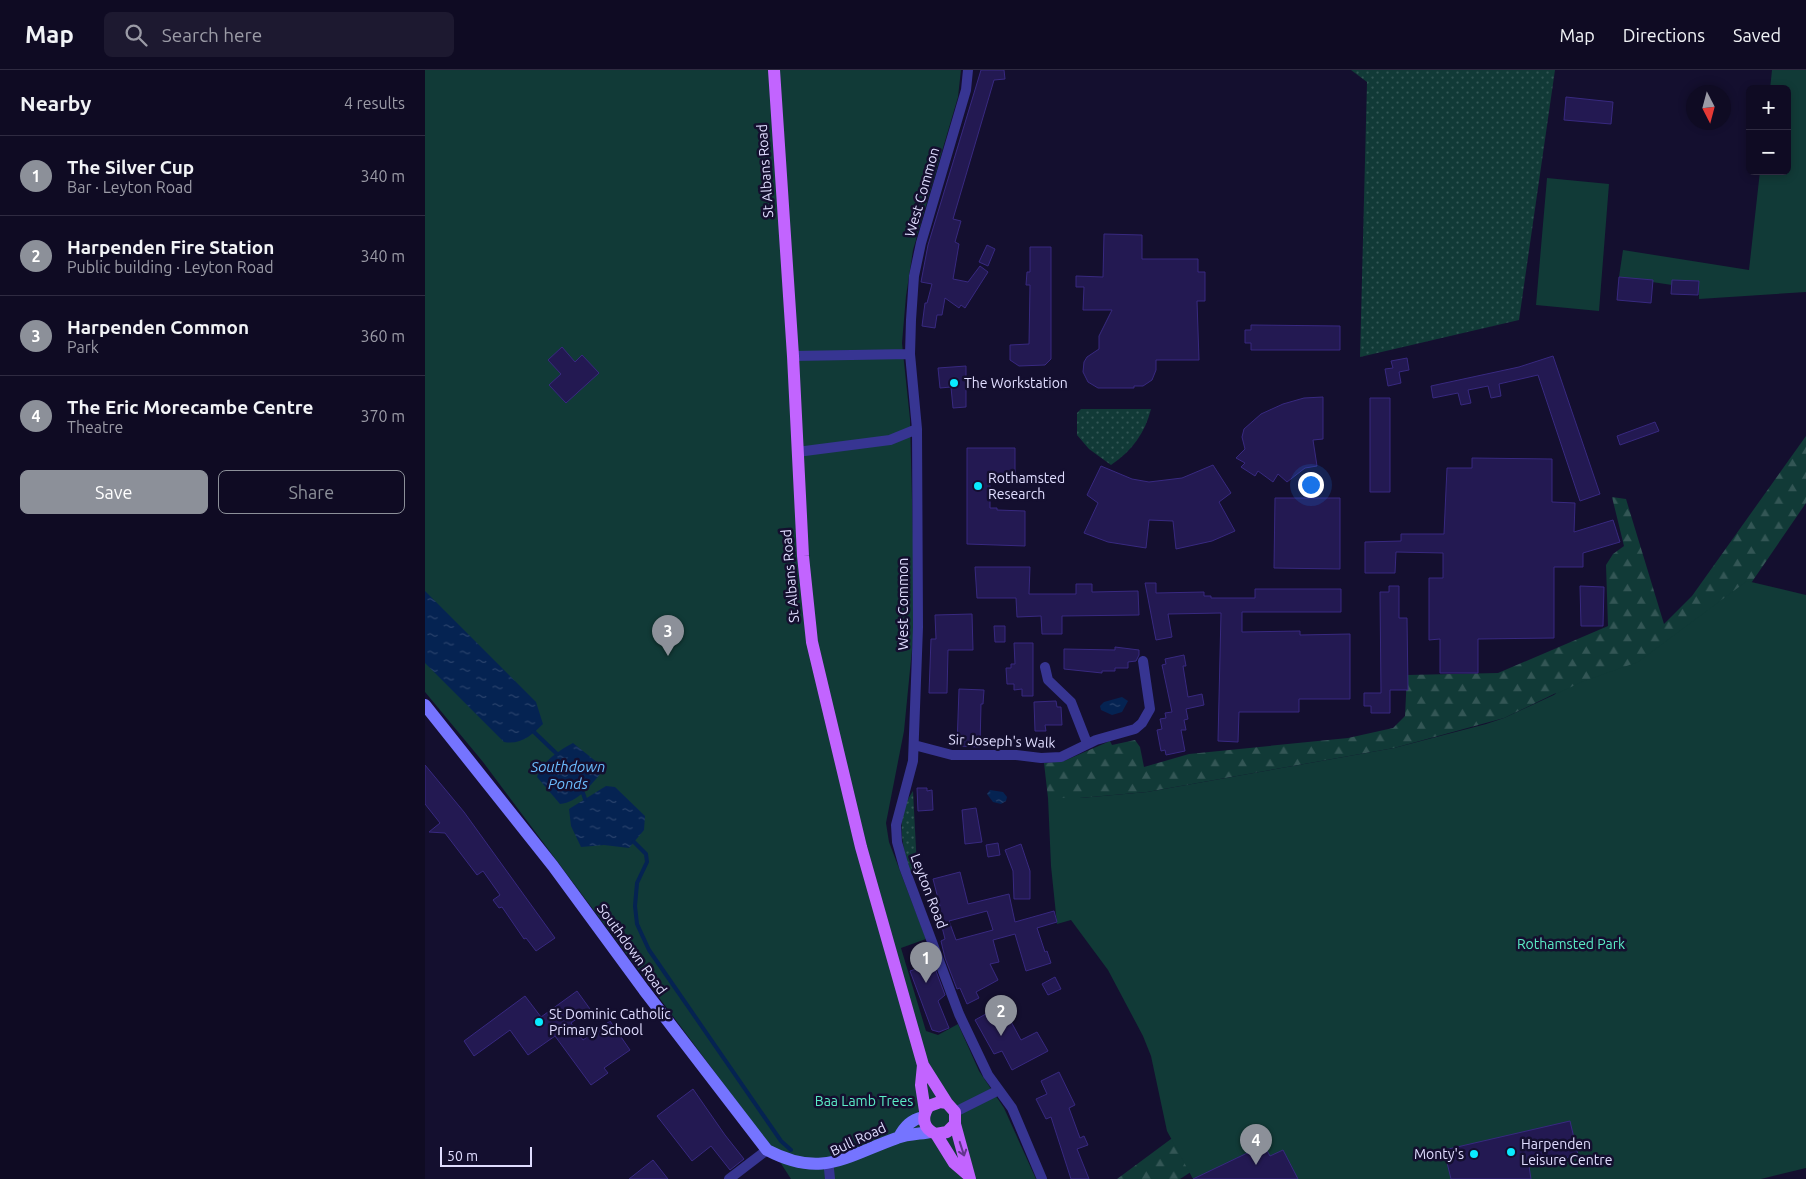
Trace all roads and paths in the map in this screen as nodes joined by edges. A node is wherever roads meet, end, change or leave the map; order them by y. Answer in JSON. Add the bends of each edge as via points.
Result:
{"nodes":[{"id":1,"x":774,"y":70,"type":"edge"},
{"id":2,"x":967,"y":70,"type":"edge"},
{"id":3,"x":910,"y":354,"type":"junction"},
{"id":4,"x":793,"y":356,"type":"junction"},
{"id":5,"x":917,"y":429,"type":"junction"},
{"id":6,"x":797,"y":452,"type":"junction"},
{"id":7,"x":1143,"y":661,"type":"dead end"},
{"id":8,"x":1045,"y":667,"type":"dead end"},
{"id":9,"x":425,"y":705,"type":"edge"},
{"id":10,"x":1087,"y":743,"type":"junction"},
{"id":11,"x":914,"y":745,"type":"junction"},
{"id":12,"x":910,"y":778,"type":"joint"},
{"id":13,"x":923,"y":1065,"type":"junction"},
{"id":14,"x":999,"y":1090,"type":"junction"},
{"id":15,"x":952,"y":1113,"type":"junction"},
{"id":16,"x":924,"y":1114,"type":"junction"},
{"id":17,"x":933,"y":1133,"type":"junction"},
{"id":18,"x":899,"y":1137,"type":"junction"},
{"id":19,"x":767,"y":1150,"type":"junction"},
{"id":20,"x":830,"y":1174,"type":"edge"},
{"id":21,"x":969,"y":1177,"type":"edge"},
{"id":22,"x":729,"y":1179,"type":"edge"},
{"id":23,"x":1042,"y":1179,"type":"edge"}],
"edges":[{"from":1,"to":4,"type":"main road","name":"St Albans Road"},
{"from":2,"to":3,"type":"street","name":"West Common","via":[[966,90],[914,276]]},
{"from":3,"to":4,"type":"street"},
{"from":3,"to":5,"type":"street","name":"West Common"},
{"from":4,"to":6,"type":"main road","name":"St Albans Road"},
{"from":5,"to":6,"type":"street","via":[[890,440]]},
{"from":5,"to":11,"type":"street","name":"West Common","via":[[918,627]]},
{"from":6,"to":13,"type":"main road","name":"St Albans Road","via":[[812,642],[861,847]]},
{"from":7,"to":10,"type":"street","name":"Sir Joseph's Walk","via":[[1150,702],[1147,718],[1135,729]]},
{"from":8,"to":10,"type":"street","via":[[1048,680],[1071,702]]},
{"from":9,"to":19,"type":"street","name":"Southdown Road","via":[[553,866]]},
{"from":10,"to":11,"type":"street","name":"Sir Joseph's Walk","via":[[1061,756],[1041,758],[952,755]]},
{"from":11,"to":12,"type":"street","name":"West Common"},
{"from":12,"to":14,"type":"street","name":"Leyton Road","via":[[896,826],[904,867],[959,1014],[988,1075]]},
{"from":13,"to":15,"type":"main road","name":"St Albans Road"},
{"from":13,"to":16,"type":"main road","name":"St Albans Road"},
{"from":14,"to":15,"type":"street"},
{"from":14,"to":23,"type":"street","name":"Leyton Road","via":[[1012,1108]]},
{"from":15,"to":16,"type":"main road","via":[[934,1103]]},
{"from":15,"to":17,"type":"main road","via":[[947,1132]]},
{"from":15,"to":21,"type":"main road","name":"St Albans Road","one_way":true},
{"from":16,"to":17,"type":"main road","name":"St Albans Road","via":[[924,1123]]},
{"from":16,"to":18,"type":"street","name":"Bull Road","via":[[905,1125]]},
{"from":17,"to":18,"type":"street","name":"Bull Road"},
{"from":17,"to":21,"type":"main road","name":"St Albans Road","via":[[954,1163]]},
{"from":18,"to":20,"type":"street","name":"Bull Road"},
{"from":19,"to":20,"type":"street","name":"Southdown Road","via":[[782,1160]]},
{"from":19,"to":22,"type":"street"}]}
